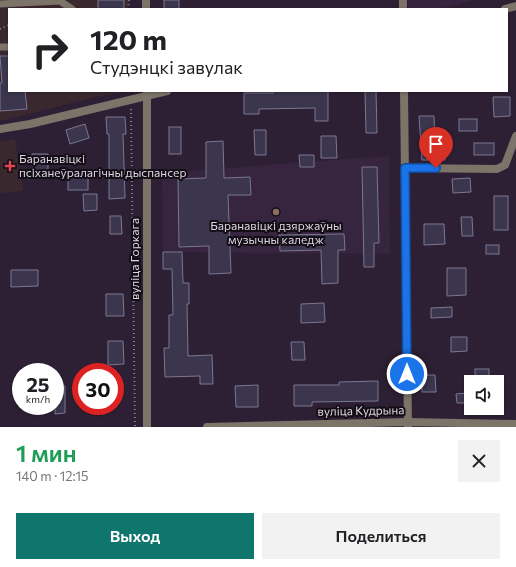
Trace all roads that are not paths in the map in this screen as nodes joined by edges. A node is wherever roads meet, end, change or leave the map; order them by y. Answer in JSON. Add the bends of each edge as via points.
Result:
{"nodes":[{"id":1,"x":60,"y":1,"type":"edge"},
{"id":2,"x":0,"y":4,"type":"edge"},
{"id":3,"x":70,"y":8,"type":"edge"},
{"id":4,"x":157,"y":92,"type":"edge"},
{"id":5,"x":404,"y":92,"type":"edge"},
{"id":6,"x":147,"y":93,"type":"edge"},
{"id":7,"x":0,"y":128,"type":"edge"},
{"id":8,"x":516,"y":136,"type":"edge"},
{"id":9,"x":405,"y":168,"type":"junction"},
{"id":10,"x":516,"y":424,"type":"edge"},
{"id":11,"x":408,"y":425,"type":"edge"},
{"id":12,"x":147,"y":427,"type":"edge"},
{"id":13,"x":207,"y":427,"type":"edge"}],
"edges":[{"from":1,"to":2,"type":"lane"},
{"from":1,"to":3,"type":"lane"},
{"from":4,"to":6,"type":"street"},
{"from":5,"to":9,"type":"street"},
{"from":6,"to":7,"type":"street","via":[[30,124]]},
{"from":6,"to":12,"type":"street","name":"вуліца Горкага"},
{"from":8,"to":9,"type":"street","via":[[505,165],[497,169]]},
{"from":9,"to":11,"type":"street"},
{"from":10,"to":11,"type":"street","name":"вуліца Кудрына"},
{"from":11,"to":13,"type":"street","name":"вуліца Кудрына"}]}
